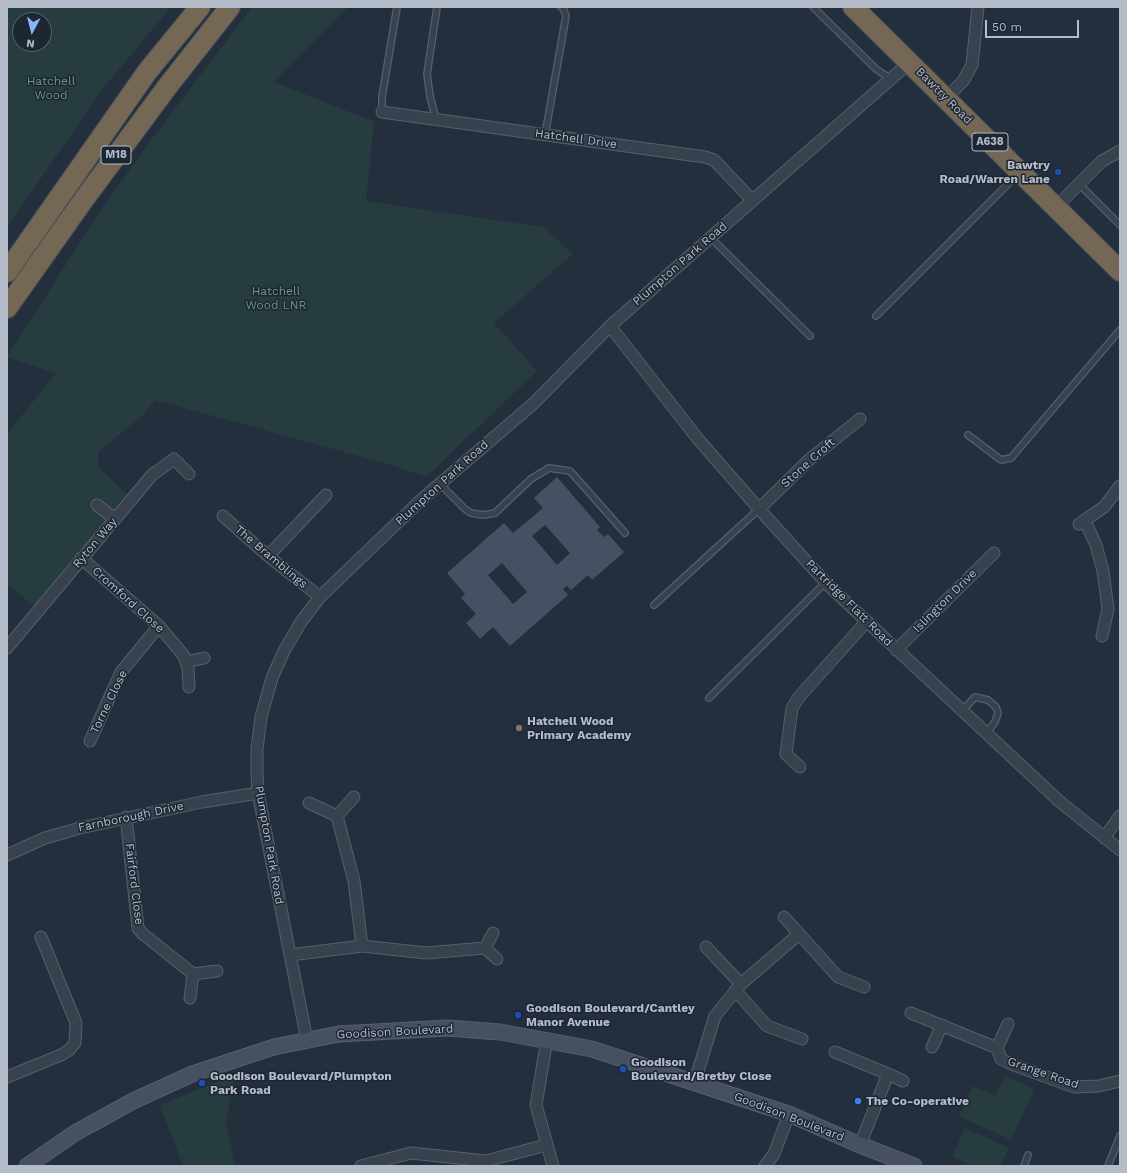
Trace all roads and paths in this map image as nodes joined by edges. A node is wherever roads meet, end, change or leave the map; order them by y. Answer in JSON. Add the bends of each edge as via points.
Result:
{"nodes":[{"id":1,"x":200,"y":7,"type":"edge"},
{"id":2,"x":230,"y":7,"type":"edge"},
{"id":3,"x":397,"y":7,"type":"edge"},
{"id":4,"x":437,"y":7,"type":"edge"},
{"id":5,"x":560,"y":7,"type":"edge"},
{"id":6,"x":813,"y":7,"type":"edge"},
{"id":7,"x":853,"y":7,"type":"edge"},
{"id":8,"x":978,"y":7,"type":"edge"},
{"id":9,"x":910,"y":62,"type":"junction"},
{"id":10,"x":891,"y":80,"type":"junction"},
{"id":11,"x":945,"y":99,"type":"junction"},
{"id":12,"x":382,"y":112,"type":"joint"},
{"id":13,"x":436,"y":120,"type":"junction"},
{"id":14,"x":545,"y":135,"type":"junction"},
{"id":15,"x":1120,"y":151,"type":"edge"},
{"id":16,"x":1020,"y":172,"type":"junction"},
{"id":17,"x":1078,"y":183,"type":"junction"},
{"id":18,"x":752,"y":200,"type":"junction"},
{"id":19,"x":1056,"y":207,"type":"junction"},
{"id":20,"x":1120,"y":225,"type":"edge"},
{"id":21,"x":710,"y":237,"type":"junction"},
{"id":22,"x":1120,"y":271,"type":"edge"},
{"id":23,"x":7,"y":272,"type":"edge"},
{"id":24,"x":7,"y":308,"type":"edge"},
{"id":25,"x":876,"y":316,"type":"dead end"},
{"id":26,"x":610,"y":326,"type":"junction"},
{"id":27,"x":1120,"y":330,"type":"edge"},
{"id":28,"x":810,"y":336,"type":"dead end"},
{"id":29,"x":860,"y":419,"type":"dead end"},
{"id":30,"x":968,"y":435,"type":"dead end"},
{"id":31,"x":189,"y":474,"type":"dead end"},
{"id":32,"x":439,"y":483,"type":"junction"},
{"id":33,"x":1120,"y":486,"type":"edge"},
{"id":34,"x":326,"y":495,"type":"dead end"},
{"id":35,"x":97,"y":505,"type":"dead end"},
{"id":36,"x":758,"y":509,"type":"junction"},
{"id":37,"x":223,"y":516,"type":"dead end"},
{"id":38,"x":115,"y":519,"type":"junction"},
{"id":39,"x":625,"y":533,"type":"dead end"},
{"id":40,"x":994,"y":553,"type":"dead end"},
{"id":41,"x":268,"y":556,"type":"junction"},
{"id":42,"x":81,"y":558,"type":"junction"},
{"id":43,"x":826,"y":582,"type":"junction"},
{"id":44,"x":320,"y":597,"type":"junction"},
{"id":45,"x":654,"y":604,"type":"dead end"},
{"id":46,"x":866,"y":622,"type":"junction"},
{"id":47,"x":159,"y":626,"type":"junction"},
{"id":48,"x":1102,"y":636,"type":"dead end"},
{"id":49,"x":7,"y":648,"type":"edge"},
{"id":50,"x":896,"y":650,"type":"junction"},
{"id":51,"x":204,"y":658,"type":"dead end"},
{"id":52,"x":186,"y":662,"type":"junction"},
{"id":53,"x":189,"y":688,"type":"dead end"},
{"id":54,"x":710,"y":698,"type":"dead end"},
{"id":55,"x":962,"y":712,"type":"junction"},
{"id":56,"x":986,"y":734,"type":"junction"},
{"id":57,"x":90,"y":741,"type":"dead end"},
{"id":58,"x":800,"y":767,"type":"dead end"},
{"id":59,"x":258,"y":793,"type":"junction"},
{"id":60,"x":354,"y":797,"type":"dead end"},
{"id":61,"x":309,"y":803,"type":"dead end"},
{"id":62,"x":338,"y":816,"type":"junction"},
{"id":63,"x":1120,"y":816,"type":"edge"},
{"id":64,"x":126,"y":817,"type":"junction"},
{"id":65,"x":1104,"y":838,"type":"junction"},
{"id":66,"x":1120,"y":850,"type":"edge"},
{"id":67,"x":7,"y":855,"type":"edge"},
{"id":68,"x":784,"y":917,"type":"dead end"},
{"id":69,"x":493,"y":933,"type":"dead end"},
{"id":70,"x":799,"y":934,"type":"junction"},
{"id":71,"x":41,"y":937,"type":"dead end"},
{"id":72,"x":362,"y":946,"type":"junction"},
{"id":73,"x":706,"y":947,"type":"dead end"},
{"id":74,"x":485,"y":948,"type":"junction"},
{"id":75,"x":290,"y":955,"type":"junction"},
{"id":76,"x":497,"y":959,"type":"dead end"},
{"id":77,"x":217,"y":972,"type":"dead end"},
{"id":78,"x":193,"y":974,"type":"junction"},
{"id":79,"x":738,"y":987,"type":"junction"},
{"id":80,"x":864,"y":987,"type":"dead end"},
{"id":81,"x":190,"y":998,"type":"dead end"},
{"id":82,"x":911,"y":1013,"type":"dead end"},
{"id":83,"x":1008,"y":1024,"type":"dead end"},
{"id":84,"x":942,"y":1025,"type":"junction"},
{"id":85,"x":547,"y":1039,"type":"junction"},
{"id":86,"x":307,"y":1040,"type":"junction"},
{"id":87,"x":802,"y":1040,"type":"dead end"},
{"id":88,"x":932,"y":1047,"type":"dead end"},
{"id":89,"x":997,"y":1048,"type":"junction"},
{"id":90,"x":835,"y":1052,"type":"dead end"},
{"id":91,"x":888,"y":1074,"type":"junction"},
{"id":92,"x":7,"y":1077,"type":"edge"},
{"id":93,"x":694,"y":1081,"type":"junction"},
{"id":94,"x":903,"y":1081,"type":"dead end"},
{"id":95,"x":1120,"y":1081,"type":"edge"},
{"id":96,"x":789,"y":1114,"type":"junction"},
{"id":97,"x":1120,"y":1136,"type":"edge"},
{"id":98,"x":546,"y":1145,"type":"junction"},
{"id":99,"x":860,"y":1145,"type":"junction"},
{"id":100,"x":1028,"y":1155,"type":"dead end"},
{"id":101,"x":27,"y":1166,"type":"edge"},
{"id":102,"x":361,"y":1166,"type":"edge"},
{"id":103,"x":553,"y":1166,"type":"edge"},
{"id":104,"x":765,"y":1166,"type":"edge"},
{"id":105,"x":914,"y":1166,"type":"edge"},
{"id":106,"x":1024,"y":1166,"type":"edge"},
{"id":107,"x":1108,"y":1166,"type":"edge"}],
"edges":[{"from":1,"to":23,"type":"highway","number":"M18","via":[[147,72]]},
{"from":2,"to":24,"type":"highway","number":"M18","via":[[153,106]]},
{"from":3,"to":12,"type":"lane","via":[[382,97]]},
{"from":4,"to":13,"type":"lane","via":[[427,74]]},
{"from":5,"to":14,"type":"lane","via":[[564,8],[566,16]]},
{"from":6,"to":10,"type":"lane","via":[[876,69]]},
{"from":7,"to":9,"type":"highway","name":"Bawtry Road","number":"A638"},
{"from":8,"to":11,"type":"street","via":[[972,65],[963,81]]},
{"from":9,"to":10,"type":"street","name":"Plumpton Park Road"},
{"from":9,"to":11,"type":"highway","name":"Bawtry Road","number":"A638"},
{"from":10,"to":18,"type":"street","name":"Plumpton Park Road"},
{"from":11,"to":16,"type":"highway","name":"Bawtry Road","number":"A638"},
{"from":12,"to":13,"type":"street","name":"Hatchell Drive"},
{"from":13,"to":14,"type":"street","name":"Hatchell Drive"},
{"from":14,"to":18,"type":"street","name":"Hatchell Drive","via":[[706,157],[714,160]]},
{"from":15,"to":17,"type":"street","via":[[1102,161]]},
{"from":16,"to":19,"type":"highway","name":"Bawtry Road","number":"A638"},
{"from":16,"to":25,"type":"lane"},
{"from":17,"to":19,"type":"street"},
{"from":17,"to":20,"type":"lane"},
{"from":18,"to":21,"type":"street","name":"Plumpton Park Road"},
{"from":19,"to":22,"type":"highway","name":"Bawtry Road","number":"A638"},
{"from":21,"to":26,"type":"street","name":"Plumpton Park Road"},
{"from":21,"to":28,"type":"lane"},
{"from":26,"to":32,"type":"street","name":"Plumpton Park Road","via":[[533,404]]},
{"from":26,"to":36,"type":"street","name":"Partridge Flatt Road","via":[[698,439]]},
{"from":27,"to":30,"type":"lane","via":[[1011,458],[1001,460]]},
{"from":29,"to":36,"type":"street","name":"Stone Croft","via":[[810,459]]},
{"from":31,"to":38,"type":"street","name":"Ryton Way","via":[[174,459],[152,475]]},
{"from":32,"to":39,"type":"lane","via":[[465,509],[483,515],[495,513],[531,479],[549,468],[570,471]]},
{"from":32,"to":44,"type":"street","name":"Plumpton Park Road"},
{"from":33,"to":48,"type":"street","via":[[1104,507],[1082,522],[1096,545],[1103,571],[1108,609]]},
{"from":34,"to":41,"type":"street"},
{"from":35,"to":38,"type":"street"},
{"from":36,"to":43,"type":"street","name":"Partridge Flatt Road"},
{"from":36,"to":45,"type":"lane"},
{"from":37,"to":41,"type":"street","name":"The Bramblings"},
{"from":38,"to":42,"type":"street","name":"Ryton Way"},
{"from":40,"to":50,"type":"street","name":"Islington Drive"},
{"from":41,"to":44,"type":"street","name":"The Bramblings"},
{"from":42,"to":47,"type":"street","name":"Cromford Close"},
{"from":42,"to":49,"type":"street","name":"Ryton Way"},
{"from":43,"to":46,"type":"street","name":"Partridge Flatt Road"},
{"from":43,"to":54,"type":"lane"},
{"from":44,"to":59,"type":"street","name":"Plumpton Park Road","via":[[301,622],[272,678],[261,717],[257,749]]},
{"from":46,"to":50,"type":"street","name":"Partridge Flatt Road"},
{"from":46,"to":58,"type":"street","via":[[792,708],[786,754]]},
{"from":47,"to":52,"type":"street","name":"Cromford Close"},
{"from":47,"to":57,"type":"street","name":"Torne Close","via":[[121,672]]},
{"from":50,"to":55,"type":"street","name":"Partridge Flatt Road"},
{"from":51,"to":52,"type":"street"},
{"from":52,"to":53,"type":"street","name":"Cromford Close"},
{"from":55,"to":56,"type":"street","name":"Partridge Flatt Road"},
{"from":55,"to":56,"type":"lane","via":[[974,697],[988,700],[996,707],[998,713],[995,722]]},
{"from":56,"to":65,"type":"street","name":"Partridge Flatt Road","via":[[1059,802]]},
{"from":59,"to":64,"type":"street","name":"Farnborough Drive"},
{"from":59,"to":75,"type":"street","name":"Plumpton Park Road"},
{"from":60,"to":62,"type":"street"},
{"from":61,"to":62,"type":"street"},
{"from":62,"to":72,"type":"street","via":[[354,881]]},
{"from":63,"to":65,"type":"street"},
{"from":64,"to":67,"type":"street","name":"Farnborough Drive","via":[[45,838]]},
{"from":64,"to":78,"type":"street","name":"Fairford Close","via":[[138,928]]},
{"from":65,"to":66,"type":"street","name":"Partridge Flatt Road"},
{"from":68,"to":70,"type":"street"},
{"from":69,"to":74,"type":"street"},
{"from":70,"to":79,"type":"street"},
{"from":70,"to":80,"type":"street","via":[[838,977]]},
{"from":71,"to":92,"type":"street","via":[[76,1023],[75,1043],[61,1055]]},
{"from":72,"to":74,"type":"street","via":[[426,953]]},
{"from":72,"to":75,"type":"street"},
{"from":73,"to":79,"type":"street"},
{"from":74,"to":76,"type":"street"},
{"from":75,"to":86,"type":"street","name":"Plumpton Park Road"},
{"from":77,"to":78,"type":"street"},
{"from":78,"to":81,"type":"street"},
{"from":79,"to":87,"type":"street","via":[[766,1026]]},
{"from":79,"to":93,"type":"street","via":[[715,1016]]},
{"from":82,"to":84,"type":"street","name":"Grange Road"},
{"from":83,"to":89,"type":"street","name":"Grange Road"},
{"from":84,"to":88,"type":"street"},
{"from":84,"to":89,"type":"street","name":"Grange Road"},
{"from":85,"to":86,"type":"street","name":"Goodison Boulevard","via":[[447,1028],[339,1034]]},
{"from":85,"to":93,"type":"street","name":"Goodison Boulevard","via":[[592,1049]]},
{"from":85,"to":98,"type":"street","via":[[536,1105]]},
{"from":86,"to":101,"type":"street","name":"Goodison Boulevard","via":[[274,1047],[192,1074],[133,1101],[76,1133]]},
{"from":89,"to":95,"type":"street","name":"Grange Road","via":[[1001,1059],[1074,1087],[1099,1086]]},
{"from":90,"to":91,"type":"street"},
{"from":91,"to":94,"type":"street"},
{"from":91,"to":99,"type":"street"},
{"from":93,"to":96,"type":"street","name":"Goodison Boulevard"},
{"from":96,"to":99,"type":"street","name":"Goodison Boulevard"},
{"from":96,"to":104,"type":"street","via":[[774,1154]]},
{"from":97,"to":107,"type":"lane"},
{"from":98,"to":102,"type":"street","via":[[486,1161],[411,1153]]},
{"from":98,"to":103,"type":"street"},
{"from":99,"to":105,"type":"street","name":"Goodison Boulevard"},
{"from":100,"to":106,"type":"lane"}]}
